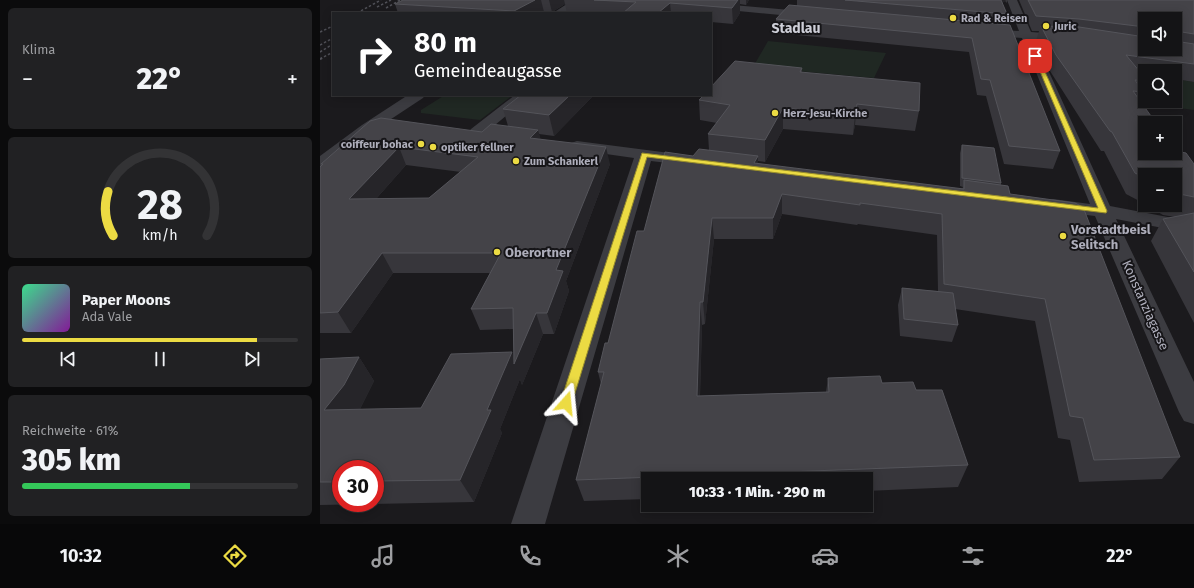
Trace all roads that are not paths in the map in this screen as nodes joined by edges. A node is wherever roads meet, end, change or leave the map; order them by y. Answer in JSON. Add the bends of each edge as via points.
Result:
{"nodes":[{"id":1,"x":580,"y":0,"type":"edge"},
{"id":2,"x":1012,"y":0,"type":"edge"},
{"id":3,"x":702,"y":5,"type":"edge"},
{"id":4,"x":560,"y":12,"type":"edge"},
{"id":5,"x":820,"y":16,"type":"edge"},
{"id":6,"x":978,"y":31,"type":"edge"},
{"id":7,"x":1026,"y":35,"type":"junction"},
{"id":8,"x":1082,"y":39,"type":"edge"},
{"id":9,"x":416,"y":96,"type":"edge"},
{"id":10,"x":523,"y":96,"type":"edge"},
{"id":11,"x":377,"y":120,"type":"junction"},
{"id":12,"x":403,"y":123,"type":"edge"},
{"id":13,"x":500,"y":136,"type":"edge"},
{"id":14,"x":561,"y":143,"type":"edge"},
{"id":15,"x":644,"y":154,"type":"junction"},
{"id":16,"x":707,"y":162,"type":"edge"},
{"id":17,"x":320,"y":165,"type":"edge"},
{"id":18,"x":1036,"y":203,"type":"edge"},
{"id":19,"x":1103,"y":211,"type":"junction"},
{"id":20,"x":1194,"y":228,"type":"edge"},
{"id":21,"x":1194,"y":412,"type":"edge"},
{"id":22,"x":528,"y":524,"type":"edge"}],
"edges":[{"from":1,"to":4,"type":"street"},
{"from":2,"to":7,"type":"street","name":"Konstanziagasse"},
{"from":3,"to":5,"type":"street"},
{"from":6,"to":7,"type":"street"},
{"from":7,"to":8,"type":"street"},
{"from":7,"to":19,"type":"street","name":"Konstanziagasse"},
{"from":9,"to":11,"type":"street"},
{"from":10,"to":13,"type":"street","via":[[470,132]]},
{"from":11,"to":12,"type":"street"},
{"from":11,"to":17,"type":"street"},
{"from":14,"to":15,"type":"street"},
{"from":15,"to":16,"type":"street"},
{"from":15,"to":22,"type":"street"},
{"from":18,"to":19,"type":"street"},
{"from":19,"to":20,"type":"street"},
{"from":19,"to":21,"type":"street","name":"Konstanziagasse"}]}
